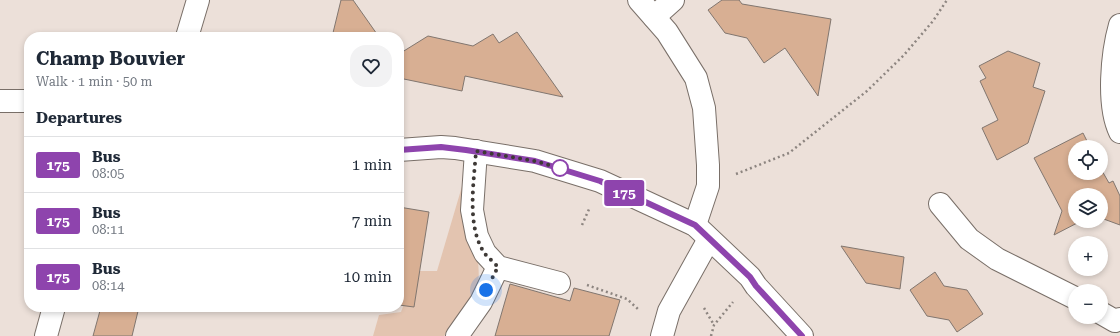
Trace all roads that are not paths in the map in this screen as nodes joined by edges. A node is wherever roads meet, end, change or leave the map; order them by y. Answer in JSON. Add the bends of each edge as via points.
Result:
{"nodes":[{"id":1,"x":198,"y":0,"type":"edge"},
{"id":2,"x":639,"y":0,"type":"edge"},
{"id":3,"x":673,"y":0,"type":"edge"},
{"id":4,"x":654,"y":17,"type":"junction"},
{"id":5,"x":1120,"y":25,"type":"edge"},
{"id":6,"x":188,"y":32,"type":"edge"},
{"id":7,"x":0,"y":101,"type":"edge"},
{"id":8,"x":24,"y":101,"type":"edge"},
{"id":9,"x":1120,"y":132,"type":"edge"},
{"id":10,"x":404,"y":150,"type":"edge"},
{"id":11,"x":476,"y":151,"type":"junction"},
{"id":12,"x":940,"y":204,"type":"dead end"},
{"id":13,"x":702,"y":232,"type":"junction"},
{"id":14,"x":498,"y":267,"type":"junction"},
{"id":15,"x":559,"y":283,"type":"road end"},
{"id":16,"x":1068,"y":294,"type":"edge"},
{"id":17,"x":53,"y":312,"type":"edge"},
{"id":18,"x":46,"y":336,"type":"edge"},
{"id":19,"x":456,"y":336,"type":"edge"},
{"id":20,"x":662,"y":336,"type":"edge"},
{"id":21,"x":802,"y":336,"type":"edge"}],
"edges":[{"from":1,"to":6,"type":"street"},
{"from":2,"to":4,"type":"street"},
{"from":3,"to":4,"type":"street"},
{"from":4,"to":13,"type":"street","via":[[667,32],[696,78],[704,108],[708,186]]},
{"from":5,"to":9,"type":"street","via":[[1112,70],[1112,97]]},
{"from":7,"to":8,"type":"street"},
{"from":10,"to":11,"type":"street","via":[[441,147]]},
{"from":11,"to":13,"type":"street","via":[[535,161],[600,181]]},
{"from":11,"to":14,"type":"street","via":[[472,210],[477,236],[485,253]]},
{"from":12,"to":16,"type":"street","via":[[969,239],[997,259]]},
{"from":13,"to":20,"type":"street","via":[[669,311]]},
{"from":13,"to":21,"type":"street","via":[[750,277]]},
{"from":14,"to":15,"type":"street"},
{"from":14,"to":19,"type":"street","via":[[481,302]]},
{"from":17,"to":18,"type":"street"}]}
